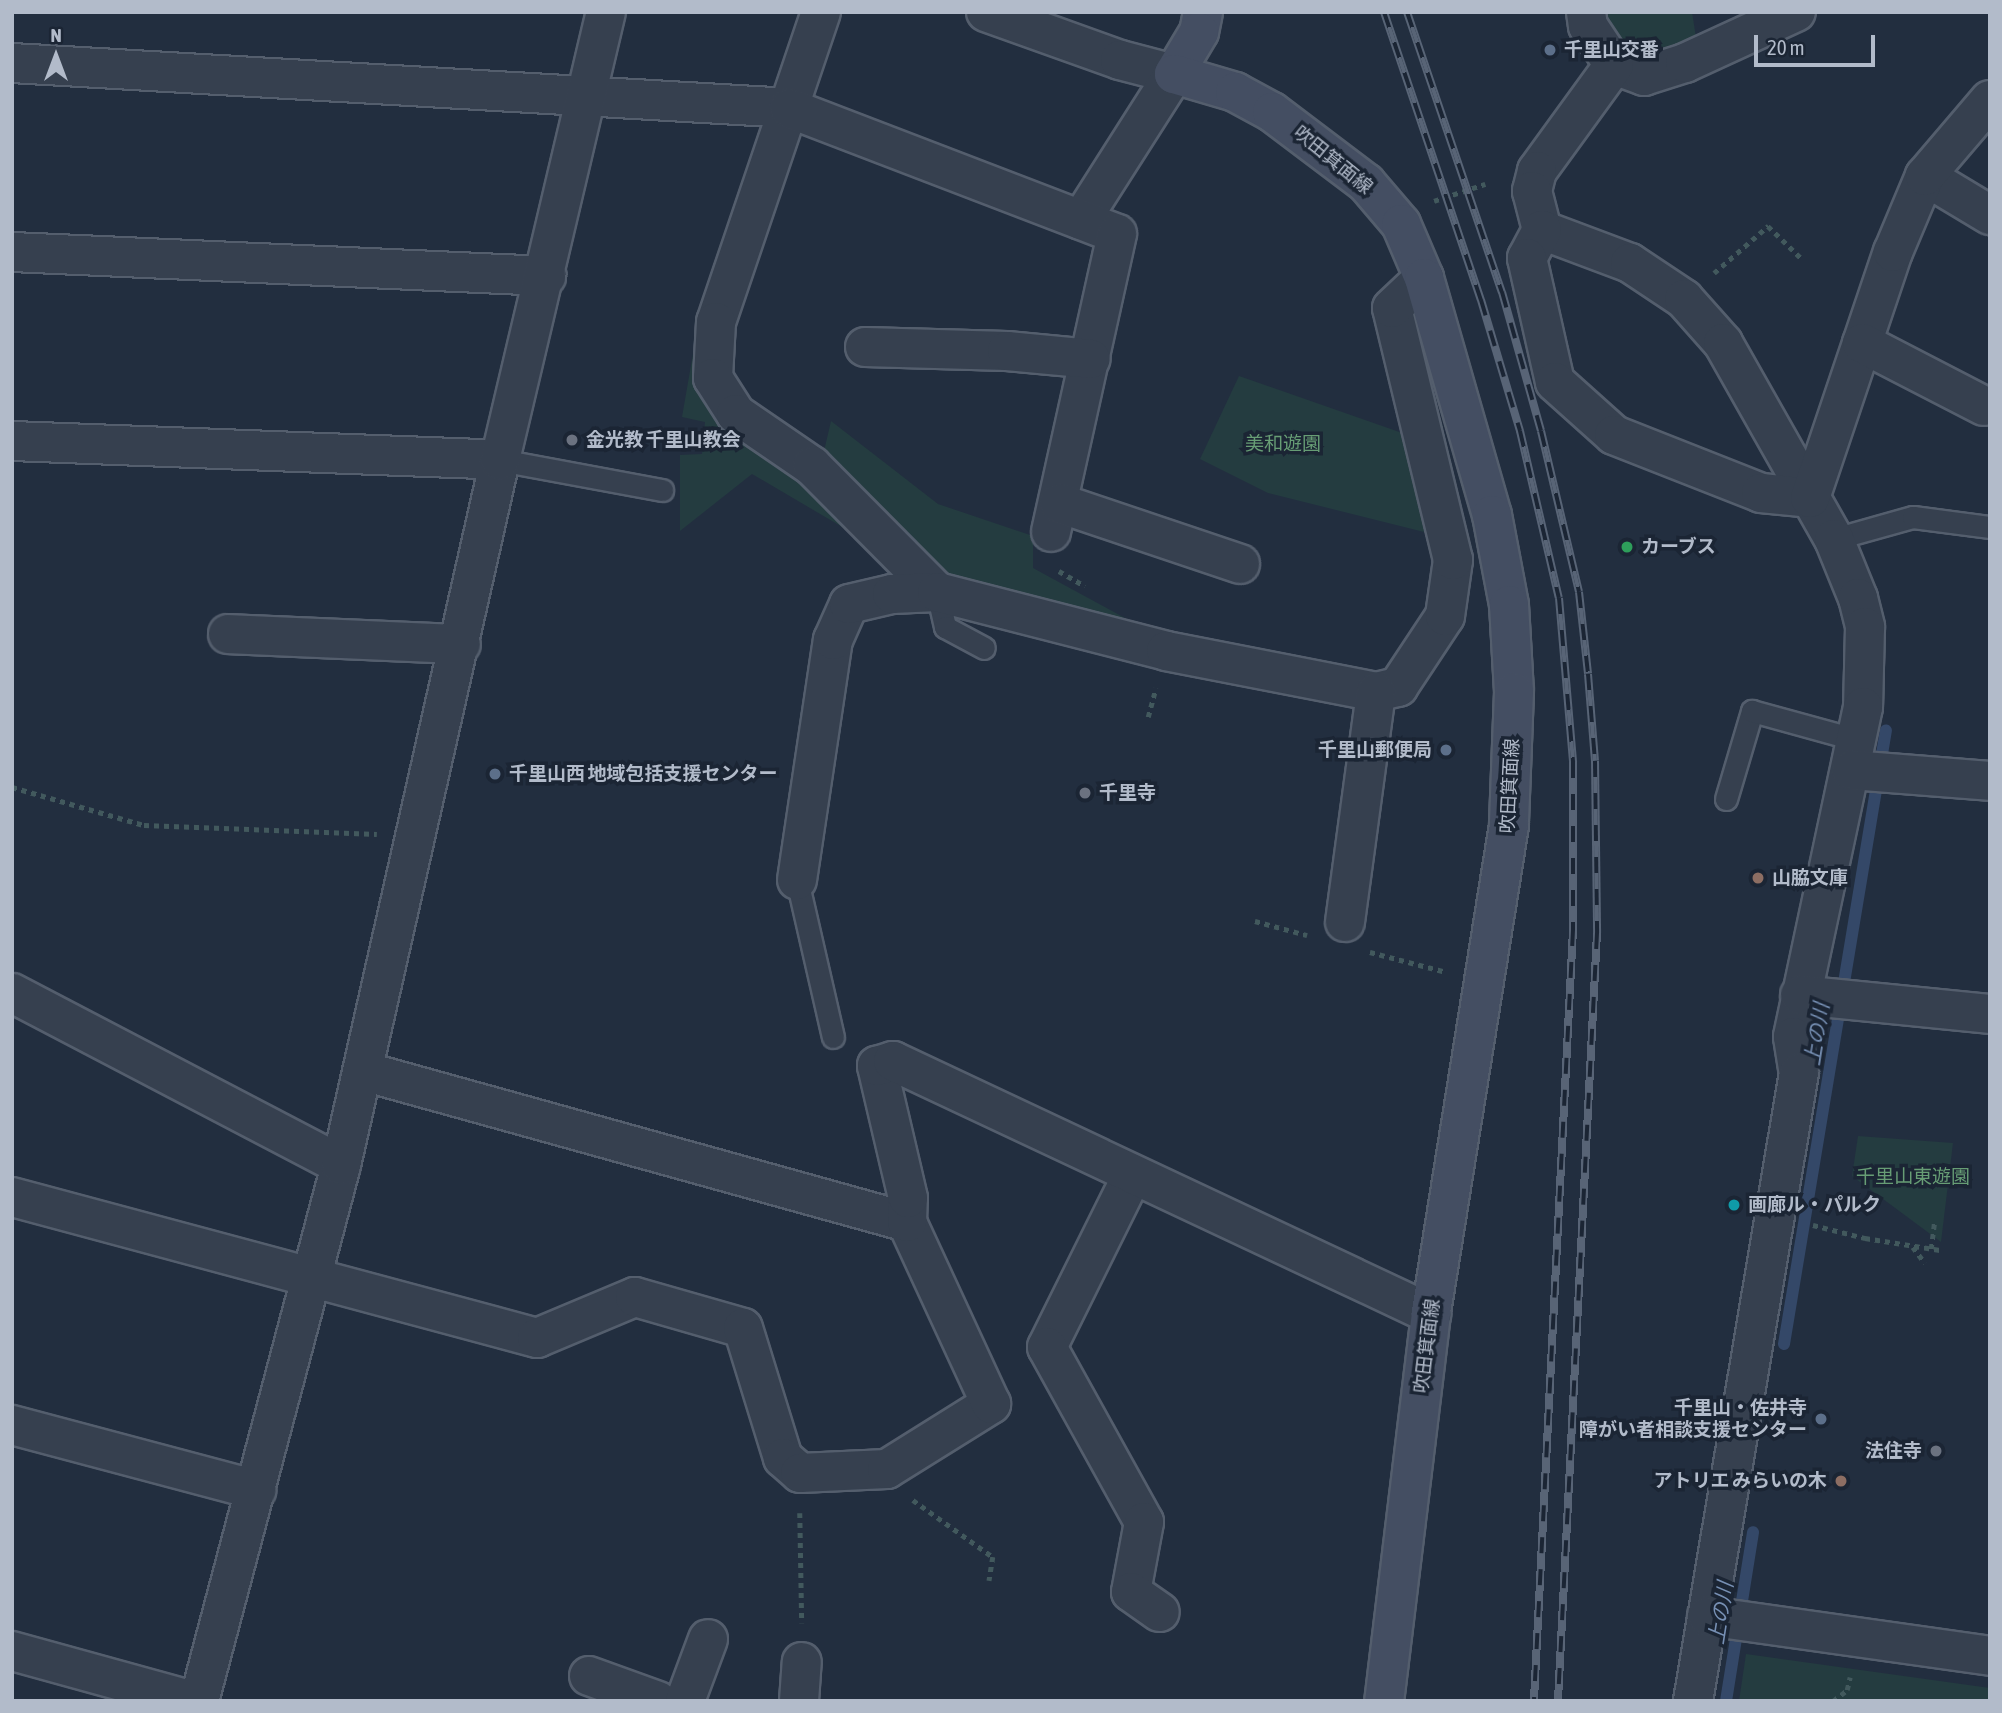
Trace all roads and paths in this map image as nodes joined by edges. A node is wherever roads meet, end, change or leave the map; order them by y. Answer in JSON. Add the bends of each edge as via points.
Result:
{"nodes":[{"id":1,"x":606,"y":12,"type":"edge"},
{"id":2,"x":821,"y":12,"type":"edge"},
{"id":3,"x":986,"y":12,"type":"edge"},
{"id":4,"x":1203,"y":12,"type":"edge"},
{"id":5,"x":1587,"y":12,"type":"edge"},
{"id":6,"x":1796,"y":12,"type":"edge"},
{"id":7,"x":12,"y":63,"type":"edge"},
{"id":8,"x":1614,"y":65,"type":"junction"},
{"id":9,"x":1174,"y":74,"type":"junction"},
{"id":10,"x":587,"y":96,"type":"junction"},
{"id":11,"x":1990,"y":100,"type":"edge"},
{"id":12,"x":789,"y":108,"type":"junction"},
{"id":13,"x":1926,"y":176,"type":"junction"},
{"id":14,"x":1485,"y":184,"type":"dead end"},
{"id":15,"x":1426,"y":204,"type":"dead end"},
{"id":16,"x":1990,"y":215,"type":"edge"},
{"id":17,"x":1080,"y":220,"type":"junction"},
{"id":18,"x":1542,"y":230,"type":"junction"},
{"id":19,"x":12,"y":253,"type":"edge"},
{"id":20,"x":1802,"y":259,"type":"dead end"},
{"id":21,"x":546,"y":276,"type":"junction"},
{"id":22,"x":1423,"y":278,"type":"junction"},
{"id":23,"x":1685,"y":299,"type":"junction"},
{"id":24,"x":1862,"y":343,"type":"junction"},
{"id":25,"x":865,"y":347,"type":"dead end"},
{"id":26,"x":1090,"y":359,"type":"junction"},
{"id":27,"x":1984,"y":406,"type":"dead end"},
{"id":28,"x":12,"y":441,"type":"edge"},
{"id":29,"x":500,"y":460,"type":"junction"},
{"id":30,"x":662,"y":490,"type":"dead end"},
{"id":31,"x":1810,"y":498,"type":"junction"},
{"id":32,"x":1990,"y":527,"type":"edge"},
{"id":33,"x":1834,"y":539,"type":"junction"},
{"id":34,"x":1240,"y":564,"type":"dead end"},
{"id":35,"x":937,"y":592,"type":"junction"},
{"id":36,"x":228,"y":634,"type":"dead end"},
{"id":37,"x":461,"y":644,"type":"junction"},
{"id":38,"x":984,"y":648,"type":"dead end"},
{"id":39,"x":1376,"y":692,"type":"junction"},
{"id":40,"x":1154,"y":696,"type":"dead end"},
{"id":41,"x":1148,"y":717,"type":"dead end"},
{"id":42,"x":1867,"y":763,"type":"junction"},
{"id":43,"x":1990,"y":781,"type":"edge"},
{"id":44,"x":12,"y":787,"type":"edge"},
{"id":45,"x":1726,"y":799,"type":"dead end"},
{"id":46,"x":417,"y":836,"type":"junction"},
{"id":47,"x":797,"y":880,"type":"joint"},
{"id":48,"x":1345,"y":922,"type":"dead end"},
{"id":49,"x":12,"y":993,"type":"edge"},
{"id":50,"x":1809,"y":996,"type":"junction"},
{"id":51,"x":1990,"y":1014,"type":"edge"},
{"id":52,"x":833,"y":1037,"type":"dead end"},
{"id":53,"x":363,"y":1071,"type":"junction"},
{"id":54,"x":341,"y":1165,"type":"junction"},
{"id":55,"x":1132,"y":1176,"type":"junction"},
{"id":56,"x":12,"y":1197,"type":"edge"},
{"id":57,"x":906,"y":1222,"type":"junction"},
{"id":58,"x":1934,"y":1223,"type":"dead end"},
{"id":59,"x":1818,"y":1226,"type":"dead end"},
{"id":60,"x":1913,"y":1246,"type":"junction"},
{"id":61,"x":1931,"y":1249,"type":"junction"},
{"id":62,"x":1940,"y":1251,"type":"dead end"},
{"id":63,"x":1925,"y":1263,"type":"dead end"},
{"id":64,"x":312,"y":1278,"type":"junction"},
{"id":65,"x":1431,"y":1314,"type":"junction"},
{"id":66,"x":12,"y":1425,"type":"edge"},
{"id":67,"x":887,"y":1469,"type":"junction"},
{"id":68,"x":800,"y":1474,"type":"junction"},
{"id":69,"x":256,"y":1490,"type":"junction"},
{"id":70,"x":989,"y":1581,"type":"dead end"},
{"id":71,"x":1160,"y":1612,"type":"dead end"},
{"id":72,"x":1714,"y":1617,"type":"junction"},
{"id":73,"x":708,"y":1639,"type":"dead end"},
{"id":74,"x":12,"y":1651,"type":"edge"},
{"id":75,"x":1990,"y":1656,"type":"edge"},
{"id":76,"x":802,"y":1662,"type":"joint"},
{"id":77,"x":1852,"y":1670,"type":"dead end"},
{"id":78,"x":589,"y":1676,"type":"dead end"},
{"id":79,"x":193,"y":1701,"type":"edge"},
{"id":80,"x":199,"y":1701,"type":"edge"},
{"id":81,"x":658,"y":1701,"type":"edge"},
{"id":82,"x":685,"y":1701,"type":"edge"},
{"id":83,"x":799,"y":1701,"type":"edge"},
{"id":84,"x":1384,"y":1701,"type":"edge"},
{"id":85,"x":1693,"y":1701,"type":"edge"},
{"id":86,"x":1833,"y":1701,"type":"edge"}],
"edges":[{"from":1,"to":10,"type":"street"},
{"from":2,"to":12,"type":"street"},
{"from":3,"to":9,"type":"street","via":[[1120,60]]},
{"from":4,"to":9,"type":"main road","via":[[1199,32]]},
{"from":5,"to":8,"type":"street","via":[[1587,26]]},
{"from":6,"to":8,"type":"street","via":[[1685,63],[1644,76]]},
{"from":7,"to":10,"type":"street"},
{"from":8,"to":18,"type":"street","via":[[1536,171],[1532,191]]},
{"from":9,"to":17,"type":"street"},
{"from":9,"to":22,"type":"main road","name":"吹田箕面線","via":[[1235,92],[1272,112],[1366,183],[1401,224]]},
{"from":10,"to":12,"type":"street"},
{"from":10,"to":21,"type":"street"},
{"from":11,"to":13,"type":"street"},
{"from":12,"to":17,"type":"street"},
{"from":12,"to":35,"type":"street","via":[[716,322],[713,378],[736,414],[812,466]]},
{"from":13,"to":16,"type":"street"},
{"from":13,"to":24,"type":"street","via":[[1893,252]]},
{"from":14,"to":15,"type":"path"},
{"from":17,"to":26,"type":"street","via":[[1116,234]]},
{"from":18,"to":23,"type":"street","via":[[1630,263]]},
{"from":18,"to":31,"type":"street","via":[[1527,258],[1555,382],[1614,435],[1762,493]]},
{"from":19,"to":21,"type":"street"},
{"from":20,"to":23,"type":"path","via":[[1768,226]]},
{"from":21,"to":29,"type":"street"},
{"from":22,"to":39,"type":"street","via":[[1392,308],[1453,560],[1445,616],[1398,687]]},
{"from":22,"to":65,"type":"main road","name":"吹田箕面線","via":[[1492,515],[1509,605],[1514,692],[1509,825]]},
{"from":23,"to":31,"type":"street","via":[[1723,343]]},
{"from":24,"to":27,"type":"street"},
{"from":24,"to":31,"type":"street"},
{"from":25,"to":26,"type":"street","via":[[1007,351]]},
{"from":26,"to":34,"type":"street","via":[[1055,518]]},
{"from":28,"to":29,"type":"street"},
{"from":29,"to":30,"type":"lane"},
{"from":29,"to":37,"type":"street"},
{"from":31,"to":33,"type":"street"},
{"from":32,"to":33,"type":"lane","via":[[1913,517]]},
{"from":33,"to":42,"type":"street","via":[[1865,627]]},
{"from":35,"to":38,"type":"lane","via":[[945,627]]},
{"from":35,"to":39,"type":"street","via":[[1166,651]]},
{"from":35,"to":47,"type":"street","via":[[892,594],[849,604],[833,640]]},
{"from":36,"to":37,"type":"street"},
{"from":37,"to":46,"type":"street"},
{"from":39,"to":48,"type":"street"},
{"from":40,"to":41,"type":"path"},
{"from":42,"to":43,"type":"street"},
{"from":42,"to":45,"type":"lane","via":[[1752,711]]},
{"from":42,"to":50,"type":"street"},
{"from":44,"to":46,"type":"path","via":[[144,825]]},
{"from":46,"to":53,"type":"street"},
{"from":47,"to":52,"type":"lane"},
{"from":49,"to":54,"type":"street"},
{"from":50,"to":51,"type":"street"},
{"from":50,"to":72,"type":"street","via":[[1793,1037],[1799,1073]]},
{"from":53,"to":54,"type":"street"},
{"from":53,"to":57,"type":"street"},
{"from":54,"to":64,"type":"street"},
{"from":55,"to":57,"type":"street","via":[[893,1061],[877,1066],[908,1198]]},
{"from":55,"to":65,"type":"street"},
{"from":55,"to":71,"type":"street","via":[[1047,1347],[1144,1522],[1131,1592]]},
{"from":56,"to":64,"type":"street"},
{"from":57,"to":67,"type":"street","via":[[991,1404]]},
{"from":58,"to":61,"type":"path"},
{"from":59,"to":60,"type":"path"},
{"from":60,"to":61,"type":"path"},
{"from":60,"to":63,"type":"path"},
{"from":61,"to":62,"type":"path"},
{"from":64,"to":68,"type":"street","via":[[537,1338],[635,1297],[743,1328],[783,1458]]},
{"from":64,"to":69,"type":"street"},
{"from":65,"to":84,"type":"main road","name":"吹田箕面線"},
{"from":66,"to":69,"type":"street"},
{"from":67,"to":68,"type":"street"},
{"from":67,"to":70,"type":"path","via":[[915,1502],[993,1557]]},
{"from":68,"to":76,"type":"path"},
{"from":69,"to":80,"type":"street"},
{"from":72,"to":75,"type":"street"},
{"from":72,"to":85,"type":"street"},
{"from":73,"to":82,"type":"street"},
{"from":74,"to":79,"type":"street"},
{"from":76,"to":83,"type":"street"},
{"from":77,"to":86,"type":"path","via":[[1847,1690]]},
{"from":78,"to":81,"type":"street"}]}
